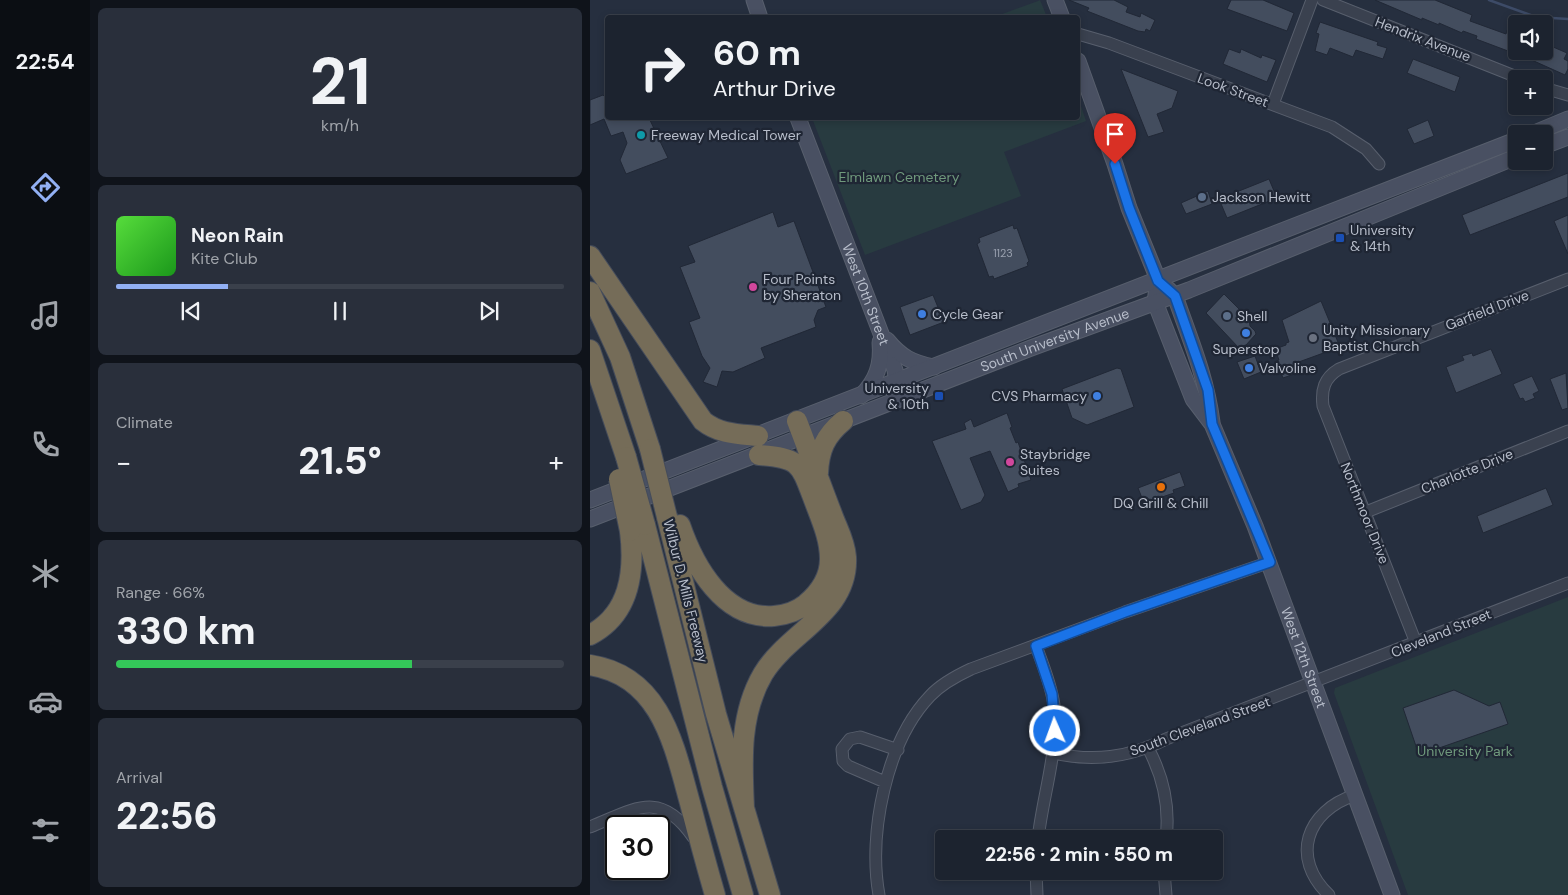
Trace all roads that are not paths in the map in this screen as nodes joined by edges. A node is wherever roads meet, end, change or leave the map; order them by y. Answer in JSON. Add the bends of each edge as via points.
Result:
{"nodes":[{"id":1,"x":754,"y":0,"type":"edge"},
{"id":2,"x":1055,"y":0,"type":"edge"},
{"id":3,"x":1312,"y":0,"type":"edge"},
{"id":4,"x":1323,"y":0,"type":"edge"},
{"id":5,"x":759,"y":15,"type":"edge"},
{"id":6,"x":1061,"y":15,"type":"edge"},
{"id":7,"x":1080,"y":35,"type":"edge"},
{"id":8,"x":1080,"y":67,"type":"edge"},
{"id":9,"x":1508,"y":73,"type":"edge"},
{"id":10,"x":1273,"y":104,"type":"junction"},
{"id":11,"x":1568,"y":119,"type":"edge"},
{"id":12,"x":799,"y":120,"type":"edge"},
{"id":13,"x":1553,"y":125,"type":"edge"},
{"id":14,"x":1568,"y":137,"type":"edge"},
{"id":15,"x":1508,"y":143,"type":"edge"},
{"id":16,"x":1553,"y":143,"type":"edge"},
{"id":17,"x":1508,"y":160,"type":"edge"},
{"id":18,"x":1379,"y":164,"type":"dead end"},
{"id":19,"x":590,"y":256,"type":"edge"},
{"id":20,"x":1568,"y":279,"type":"edge"},
{"id":21,"x":1158,"y":281,"type":"junction"},
{"id":22,"x":590,"y":292,"type":"edge"},
{"id":23,"x":1175,"y":296,"type":"junction"},
{"id":24,"x":1155,"y":302,"type":"junction"},
{"id":25,"x":880,"y":331,"type":"junction"},
{"id":26,"x":590,"y":350,"type":"edge"},
{"id":27,"x":936,"y":367,"type":"junction"},
{"id":28,"x":897,"y":382,"type":"junction"},
{"id":29,"x":1326,"y":382,"type":"joint"},
{"id":30,"x":861,"y":396,"type":"junction"},
{"id":31,"x":843,"y":421,"type":"junction"},
{"id":32,"x":1212,"y":424,"type":"junction"},
{"id":33,"x":805,"y":429,"type":"junction"},
{"id":34,"x":1568,"y":431,"type":"edge"},
{"id":35,"x":758,"y":446,"type":"junction"},
{"id":36,"x":818,"y":478,"type":"junction"},
{"id":37,"x":590,"y":500,"type":"edge"},
{"id":38,"x":1366,"y":512,"type":"junction"},
{"id":39,"x":672,"y":516,"type":"junction"},
{"id":40,"x":590,"y":519,"type":"edge"},
{"id":41,"x":638,"y":528,"type":"junction"},
{"id":42,"x":1270,"y":562,"type":"junction"},
{"id":43,"x":1568,"y":583,"type":"edge"},
{"id":44,"x":590,"y":635,"type":"edge"},
{"id":45,"x":1416,"y":643,"type":"junction"},
{"id":46,"x":1036,"y":646,"type":"junction"},
{"id":47,"x":590,"y":665,"type":"edge"},
{"id":48,"x":1314,"y":683,"type":"junction"},
{"id":49,"x":1148,"y":748,"type":"junction"},
{"id":50,"x":898,"y":750,"type":"junction"},
{"id":51,"x":1054,"y":753,"type":"junction"},
{"id":52,"x":886,"y":782,"type":"junction"},
{"id":53,"x":1355,"y":796,"type":"junction"},
{"id":54,"x":744,"y":808,"type":"junction"},
{"id":55,"x":590,"y":827,"type":"edge"},
{"id":56,"x":1039,"y":830,"type":"edge"},
{"id":57,"x":1167,"y":830,"type":"edge"},
{"id":58,"x":703,"y":851,"type":"junction"},
{"id":59,"x":1036,"y":880,"type":"edge"},
{"id":60,"x":1165,"y":880,"type":"edge"},
{"id":61,"x":715,"y":895,"type":"edge"},
{"id":62,"x":743,"y":895,"type":"edge"},
{"id":63,"x":770,"y":895,"type":"edge"},
{"id":64,"x":879,"y":895,"type":"edge"},
{"id":65,"x":1037,"y":895,"type":"edge"},
{"id":66,"x":1166,"y":895,"type":"edge"},
{"id":67,"x":1330,"y":895,"type":"edge"},
{"id":68,"x":1392,"y":895,"type":"edge"}],
"edges":[{"from":1,"to":5,"type":"main road"},
{"from":2,"to":6,"type":"main road"},
{"from":3,"to":10,"type":"street"},
{"from":4,"to":9,"type":"street","name":"Hendrix Avenue"},
{"from":7,"to":10,"type":"street","name":"Look Street"},
{"from":8,"to":21,"type":"main road","name":"West 12th Street"},
{"from":10,"to":18,"type":"street","name":"Look Street","via":[[1345,134],[1366,149]]},
{"from":11,"to":13,"type":"main road"},
{"from":12,"to":25,"type":"main road","name":"West 10th Street"},
{"from":14,"to":16,"type":"main road"},
{"from":15,"to":21,"type":"main road","name":"South University Avenue"},
{"from":17,"to":23,"type":"main road","name":"South University Avenue"},
{"from":19,"to":35,"type":"highway","via":[[703,422]]},
{"from":20,"to":29,"type":"street","name":"Garfield Drive","via":[[1339,369]]},
{"from":21,"to":23,"type":"main road","name":"West 12th Street"},
{"from":21,"to":24,"type":"main road","name":"West 12th Street"},
{"from":21,"to":27,"type":"main road","name":"South University Avenue","via":[[1070,312]]},
{"from":22,"to":39,"type":"highway","bridge":true,"via":[[620,357]]},
{"from":23,"to":24,"type":"main road","name":"South University Avenue"},
{"from":23,"to":32,"type":"main road","name":"West 12th Street","via":[[1208,390]]},
{"from":24,"to":31,"type":"main road","name":"South University Avenue"},
{"from":24,"to":32,"type":"main road","name":"West 12th Street","via":[[1193,399]]},
{"from":25,"to":27,"type":"main road","via":[[905,359]]},
{"from":25,"to":28,"type":"main road","name":"West 10th Street"},
{"from":25,"to":30,"type":"main road","via":[[879,369]]},
{"from":26,"to":41,"type":"highway","name":"Wilbur D. Mills Freeway","bridge":true,"via":[[606,396]]},
{"from":27,"to":28,"type":"main road","name":"South University Avenue"},
{"from":28,"to":30,"type":"main road","name":"South University Avenue"},
{"from":28,"to":33,"type":"main road","via":[[884,397]]},
{"from":29,"to":38,"type":"street","name":"Northmoor Drive","via":[[1322,392],[1323,406]]},
{"from":30,"to":33,"type":"main road","name":"South University Avenue"},
{"from":31,"to":33,"type":"main road","name":"South University Avenue"},
{"from":31,"to":36,"type":"highway","via":[[822,446]]},
{"from":32,"to":42,"type":"main road","name":"West 12th Street"},
{"from":33,"to":35,"type":"main road","name":"South University Avenue"},
{"from":33,"to":36,"type":"highway"},
{"from":34,"to":38,"type":"street","name":"Charlotte Drive"},
{"from":35,"to":37,"type":"main road","name":"South University Avenue"},
{"from":35,"to":39,"type":"highway","via":[[798,465],[826,534],[830,559],[827,575],[816,595],[803,606],[792,613],[767,617],[748,613],[728,602],[701,569]]},
{"from":35,"to":40,"type":"main road","name":"South University Avenue"},
{"from":36,"to":54,"type":"highway","via":[[845,544],[845,572],[831,604],[776,656],[757,685],[742,756]]},
{"from":38,"to":45,"type":"street","name":"Northmoor Drive"},
{"from":39,"to":54,"type":"highway","name":"Wilbur D. Mills Freeway","via":[[716,714]]},
{"from":41,"to":44,"type":"highway","via":[[625,598],[613,618]]},
{"from":41,"to":62,"type":"highway","name":"Wilbur D. Mills Freeway"},
{"from":42,"to":46,"type":"street"},
{"from":42,"to":48,"type":"main road","name":"West 12th Street"},
{"from":43,"to":45,"type":"street","name":"Cleveland Street"},
{"from":45,"to":48,"type":"street","name":"Cleveland Street"},
{"from":46,"to":50,"type":"street","via":[[971,669],[944,684],[919,709]]},
{"from":46,"to":51,"type":"street","via":[[1053,700]]},
{"from":47,"to":58,"type":"highway","via":[[624,676],[644,692],[660,713],[676,751]]},
{"from":48,"to":49,"type":"street","name":"South Cleveland Street"},
{"from":48,"to":53,"type":"main road","name":"West 12th Street"},
{"from":49,"to":51,"type":"street","name":"South Cleveland Street","via":[[1100,758]]},
{"from":49,"to":57,"type":"street","via":[[1165,793]]},
{"from":50,"to":52,"type":"street"},
{"from":50,"to":52,"type":"street","via":[[860,737],[850,739],[842,749],[848,766]]},
{"from":51,"to":56,"type":"street"},
{"from":52,"to":64,"type":"street","via":[[875,842]]},
{"from":53,"to":67,"type":"street","via":[[1325,810],[1310,834],[1309,864],[1317,881]]},
{"from":53,"to":68,"type":"main road","name":"West 12th Street"},
{"from":54,"to":63,"type":"highway","name":"Wilbur D. Mills Freeway"},
{"from":55,"to":58,"type":"street","via":[[638,808],[658,807],[683,822]]},
{"from":58,"to":61,"type":"highway"},
{"from":59,"to":65,"type":"street"},
{"from":60,"to":66,"type":"street"}]}
